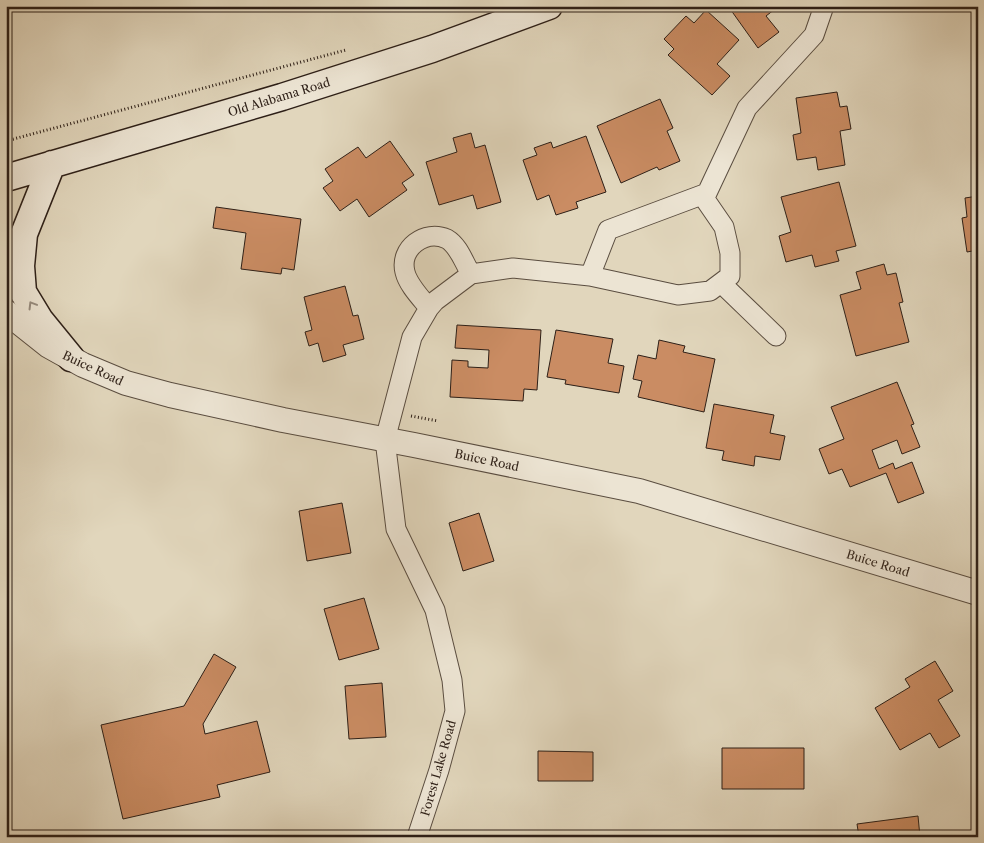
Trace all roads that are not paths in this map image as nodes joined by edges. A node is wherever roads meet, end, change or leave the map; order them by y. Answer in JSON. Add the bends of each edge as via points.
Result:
{"nodes":[{"id":1,"x":549,"y":6,"type":"edge"},
{"id":2,"x":824,"y":6,"type":"edge"},
{"id":3,"x":52,"y":164,"type":"junction"},
{"id":4,"x":6,"y":178,"type":"edge"},
{"id":5,"x":702,"y":196,"type":"junction"},
{"id":6,"x":471,"y":274,"type":"junction"},
{"id":7,"x":590,"y":276,"type":"junction"},
{"id":8,"x":721,"y":282,"type":"junction"},
{"id":9,"x":429,"y":308,"type":"junction"},
{"id":10,"x":6,"y":312,"type":"edge"},
{"id":11,"x":776,"y":336,"type":"dead end"},
{"id":12,"x":71,"y":358,"type":"junction"},
{"id":13,"x":385,"y":440,"type":"junction"},
{"id":14,"x":978,"y":593,"type":"edge"},
{"id":15,"x":418,"y":837,"type":"edge"}],
"edges":[{"from":1,"to":3,"type":"main road","name":"Old Alabama Road","via":[[432,49],[273,100]]},
{"from":2,"to":5,"type":"street","via":[[814,35],[747,108],[707,193]]},
{"from":3,"to":4,"type":"main road","name":"Old Alabama Road"},
{"from":12,"to":3,"type":"main road","one_way":true,"via":[[40,320],[24,292],[21,266],[24,234]]},
{"from":5,"to":7,"type":"street","via":[[608,230]]},
{"from":5,"to":8,"type":"street","via":[[724,227],[730,253],[730,276]]},
{"from":6,"to":7,"type":"street","via":[[512,268]]},
{"from":6,"to":9,"type":"street"},
{"from":6,"to":9,"type":"street","via":[[456,247],[448,240],[437,236],[416,242],[408,250],[405,272]]},
{"from":7,"to":8,"type":"street","via":[[678,295],[710,291]]},
{"from":8,"to":11,"type":"street"},
{"from":9,"to":13,"type":"street","via":[[412,337]]},
{"from":10,"to":12,"type":"street","name":"Buice Road"},
{"from":12,"to":13,"type":"street","name":"Buice Road","via":[[126,383],[170,395]]},
{"from":13,"to":14,"type":"street","name":"Buice Road","via":[[639,491]]},
{"from":13,"to":15,"type":"street","name":"Forest Lake Road","via":[[396,529],[435,610],[452,680],[455,711]]}]}
